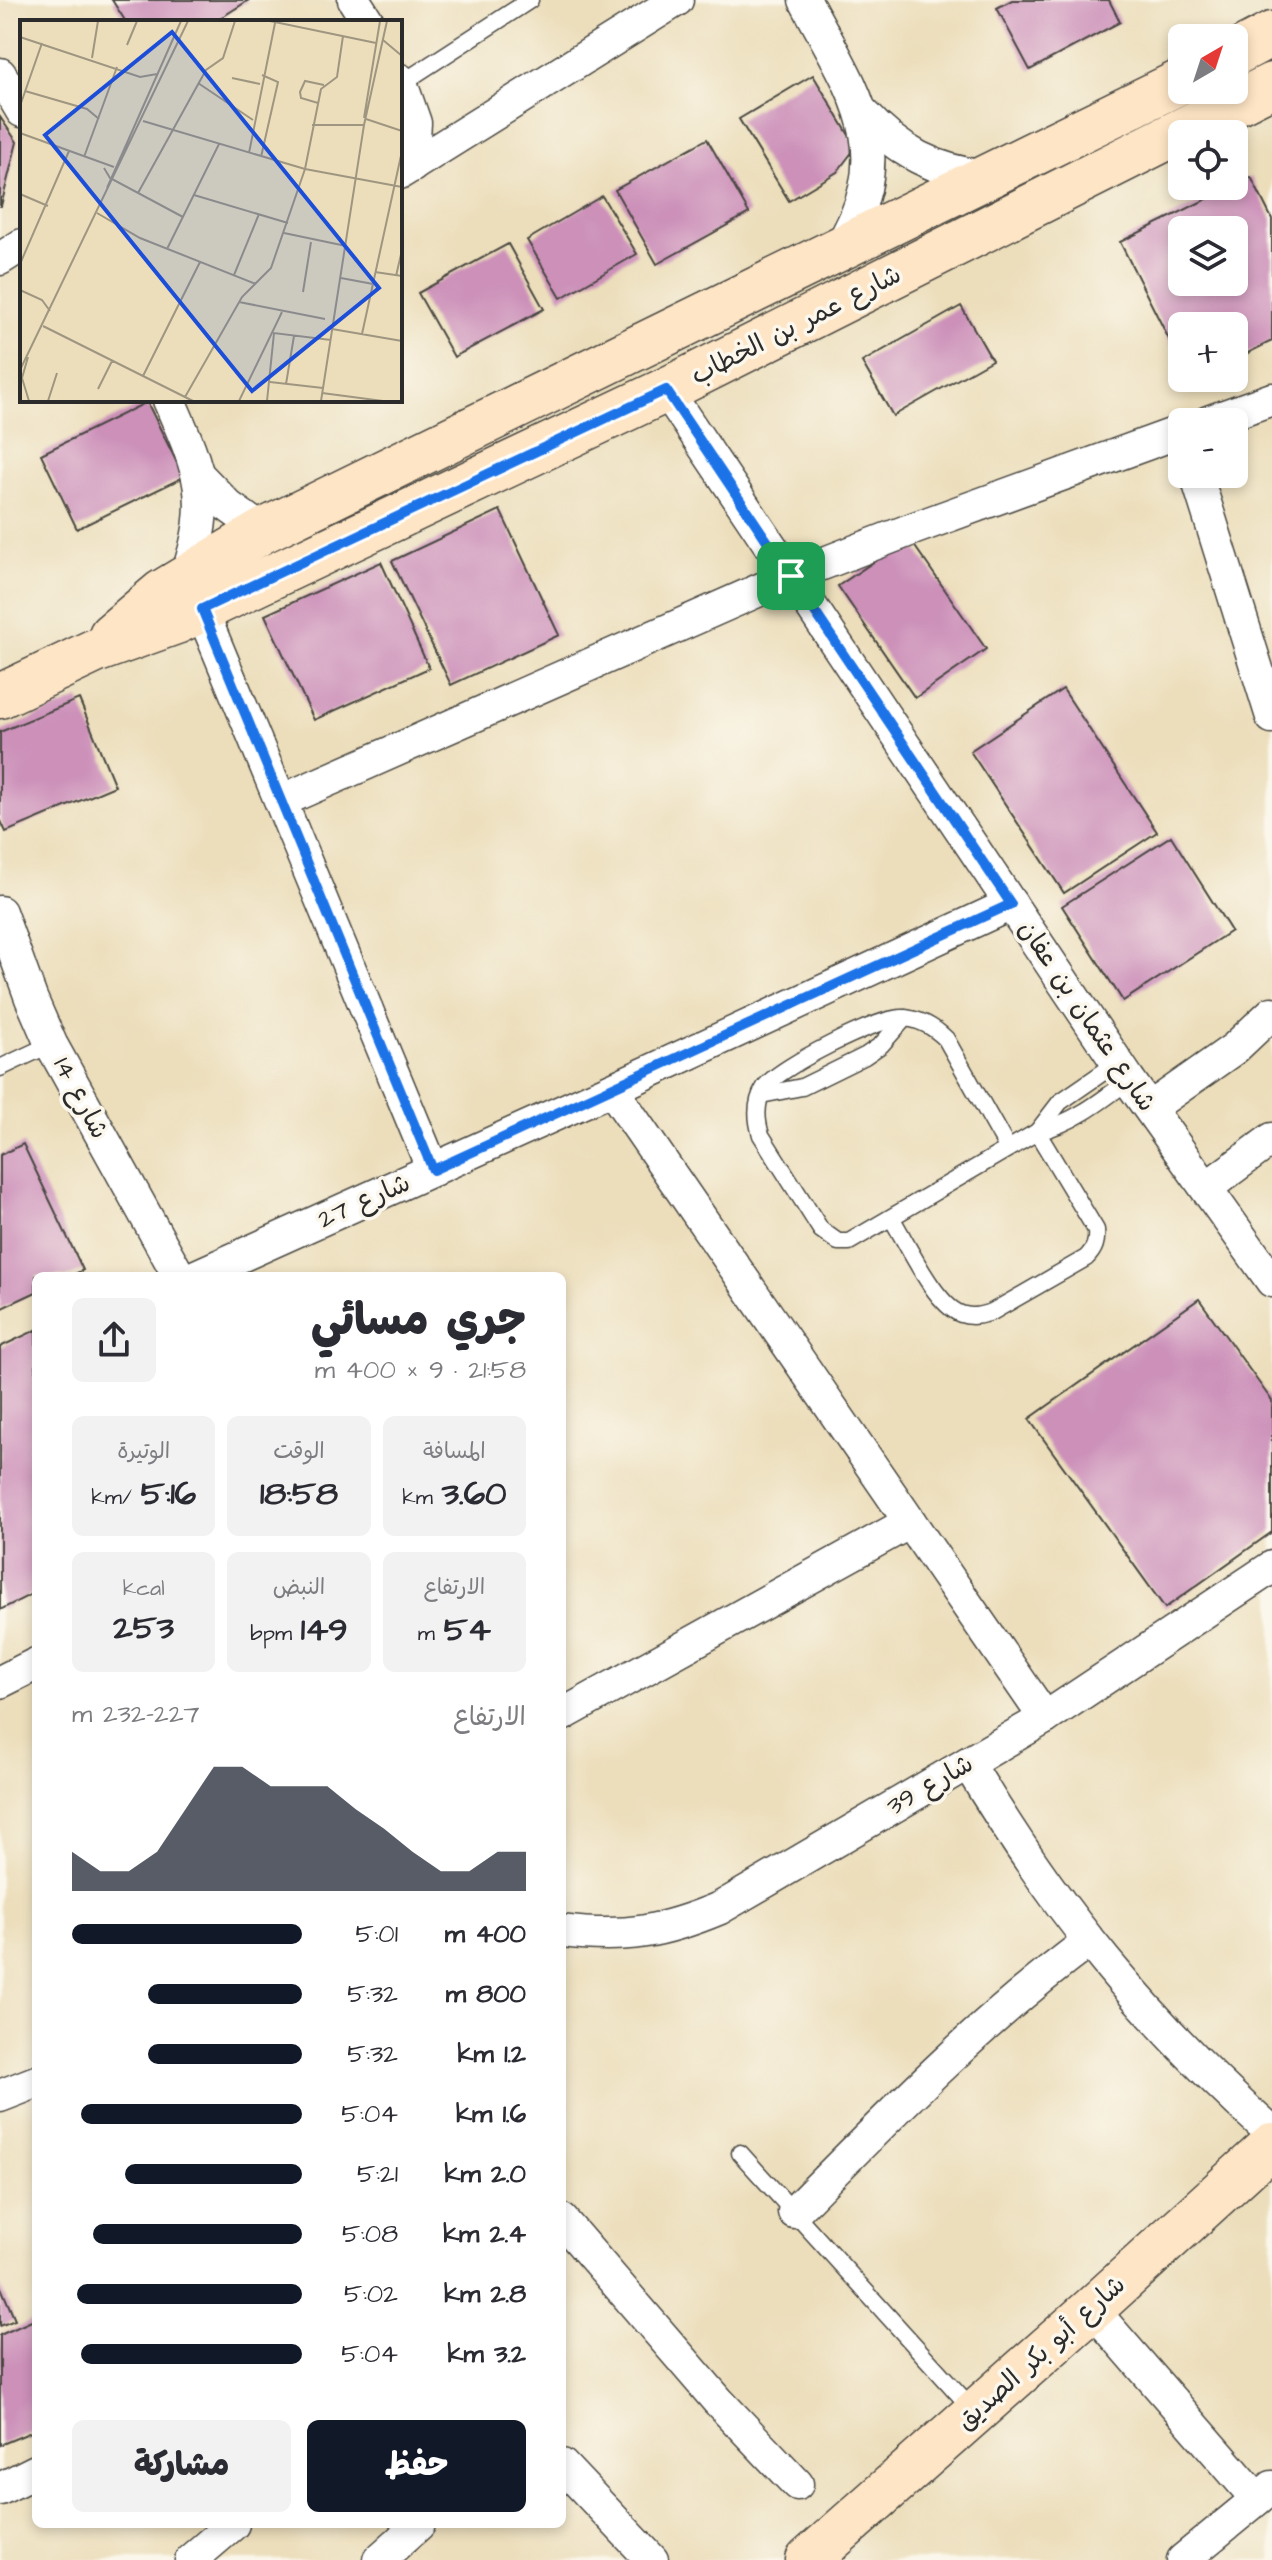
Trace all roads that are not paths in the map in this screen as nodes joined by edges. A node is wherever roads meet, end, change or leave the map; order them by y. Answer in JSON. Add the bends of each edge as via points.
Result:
{"nodes":[{"id":1,"x":354,"y":0,"type":"edge"},
{"id":2,"x":530,"y":0,"type":"edge"},
{"id":3,"x":677,"y":0,"type":"edge"},
{"id":4,"x":805,"y":0,"type":"edge"},
{"id":5,"x":367,"y":20,"type":"edge"},
{"id":6,"x":1272,"y":34,"type":"edge"},
{"id":7,"x":1248,"y":47,"type":"edge"},
{"id":8,"x":0,"y":74,"type":"edge"},
{"id":9,"x":402,"y":81,"type":"edge"},
{"id":10,"x":402,"y":85,"type":"edge"},
{"id":11,"x":1272,"y":85,"type":"edge"},
{"id":12,"x":1168,"y":88,"type":"edge"},
{"id":13,"x":1132,"y":107,"type":"junction"},
{"id":14,"x":20,"y":108,"type":"edge"},
{"id":15,"x":863,"y":113,"type":"junction"},
{"id":16,"x":1152,"y":146,"type":"junction"},
{"id":17,"x":406,"y":169,"type":"edge"},
{"id":18,"x":987,"y":177,"type":"junction"},
{"id":19,"x":20,"y":246,"type":"edge"},
{"id":20,"x":839,"y":249,"type":"junction"},
{"id":21,"x":0,"y":259,"type":"edge"},
{"id":22,"x":666,"y":390,"type":"junction"},
{"id":23,"x":1272,"y":399,"type":"edge"},
{"id":24,"x":170,"y":402,"type":"edge"},
{"id":25,"x":1247,"y":408,"type":"edge"},
{"id":26,"x":1168,"y":436,"type":"edge"},
{"id":27,"x":408,"y":461,"type":"junction"},
{"id":28,"x":198,"y":475,"type":"junction"},
{"id":29,"x":1200,"y":488,"type":"edge"},
{"id":30,"x":426,"y":503,"type":"junction"},
{"id":31,"x":263,"y":531,"type":"junction"},
{"id":32,"x":791,"y":576,"type":"junction"},
{"id":33,"x":194,"y":592,"type":"junction"},
{"id":34,"x":0,"y":696,"type":"edge"},
{"id":35,"x":1272,"y":717,"type":"edge"},
{"id":36,"x":281,"y":801,"type":"junction"},
{"id":37,"x":1011,"y":904,"type":"junction"},
{"id":38,"x":0,"y":912,"type":"edge"},
{"id":39,"x":1272,"y":1013,"type":"edge"},
{"id":40,"x":905,"y":1018,"type":"junction"},
{"id":41,"x":51,"y":1044,"type":"junction"},
{"id":42,"x":0,"y":1068,"type":"edge"},
{"id":43,"x":1124,"y":1071,"type":"junction"},
{"id":44,"x":612,"y":1089,"type":"junction"},
{"id":45,"x":761,"y":1095,"type":"junction"},
{"id":46,"x":1150,"y":1108,"type":"junction"},
{"id":47,"x":1037,"y":1132,"type":"junction"},
{"id":48,"x":1272,"y":1139,"type":"edge"},
{"id":49,"x":1008,"y":1149,"type":"junction"},
{"id":50,"x":433,"y":1170,"type":"junction"},
{"id":51,"x":1206,"y":1188,"type":"junction"},
{"id":52,"x":892,"y":1219,"type":"junction"},
{"id":53,"x":177,"y":1272,"type":"edge"},
{"id":54,"x":205,"y":1272,"type":"edge"},
{"id":55,"x":1272,"y":1281,"type":"edge"},
{"id":56,"x":910,"y":1522,"type":"junction"},
{"id":57,"x":1272,"y":1567,"type":"edge"},
{"id":58,"x":32,"y":1666,"type":"edge"},
{"id":59,"x":0,"y":1682,"type":"edge"},
{"id":60,"x":566,"y":1713,"type":"edge"},
{"id":61,"x":1045,"y":1718,"type":"junction"},
{"id":62,"x":968,"y":1763,"type":"junction"},
{"id":63,"x":566,"y":1932,"type":"edge"},
{"id":64,"x":1088,"y":1942,"type":"junction"},
{"id":65,"x":32,"y":2083,"type":"edge"},
{"id":66,"x":1,"y":2092,"type":"edge"},
{"id":67,"x":1272,"y":2133,"type":"edge"},
{"id":68,"x":1272,"y":2145,"type":"edge"},
{"id":69,"x":740,"y":2153,"type":"dead end"},
{"id":70,"x":794,"y":2212,"type":"junction"},
{"id":71,"x":566,"y":2229,"type":"edge"},
{"id":72,"x":1092,"y":2309,"type":"junction"},
{"id":73,"x":975,"y":2412,"type":"junction"},
{"id":74,"x":566,"y":2469,"type":"edge"},
{"id":75,"x":32,"y":2473,"type":"edge"},
{"id":76,"x":797,"y":2484,"type":"dead end"},
{"id":77,"x":0,"y":2489,"type":"edge"},
{"id":78,"x":1265,"y":2493,"type":"edge"},
{"id":79,"x":228,"y":2528,"type":"edge"},
{"id":80,"x":415,"y":2528,"type":"edge"},
{"id":81,"x":191,"y":2560,"type":"edge"},
{"id":82,"x":379,"y":2560,"type":"edge"},
{"id":83,"x":652,"y":2560,"type":"edge"},
{"id":84,"x":808,"y":2560,"type":"edge"},
{"id":85,"x":1183,"y":2560,"type":"edge"}],
"edges":[{"from":1,"to":5,"type":"street"},
{"from":2,"to":9,"type":"lane"},
{"from":3,"to":17,"type":"street"},
{"from":4,"to":15,"type":"street"},
{"from":6,"to":7,"type":"street"},
{"from":8,"to":14,"type":"street"},
{"from":10,"to":17,"type":"street","via":[[415,123]]},
{"from":11,"to":16,"type":"street","name":"شارع عمر بن الخطاب"},
{"from":12,"to":13,"type":"street","name":"شارع عمر بن الخطاب"},
{"from":13,"to":16,"type":"street","via":[[1153,115],[1158,136]]},
{"from":13,"to":18,"type":"street","name":"شارع عمر بن الخطاب"},
{"from":15,"to":18,"type":"street","via":[[897,147],[918,159],[940,169]]},
{"from":15,"to":20,"type":"street","via":[[869,137],[867,184],[862,207]]},
{"from":16,"to":22,"type":"street","name":"شارع عمر بن الخطاب"},
{"from":18,"to":20,"type":"street","name":"شارع عمر بن الخطاب"},
{"from":19,"to":21,"type":"street"},
{"from":20,"to":27,"type":"street","name":"شارع عمر بن الخطاب"},
{"from":22,"to":30,"type":"street","name":"شارع عمر بن الخطاب"},
{"from":22,"to":32,"type":"street","name":"شارع عثمان بن عفان"},
{"from":23,"to":25,"type":"street"},
{"from":24,"to":28,"type":"street"},
{"from":26,"to":32,"type":"street"},
{"from":27,"to":30,"type":"street","via":[[404,488]]},
{"from":27,"to":31,"type":"street","name":"شارع عمر بن الخطاب"},
{"from":28,"to":31,"type":"street"},
{"from":28,"to":33,"type":"street","via":[[203,499]]},
{"from":29,"to":35,"type":"street"},
{"from":30,"to":33,"type":"street","name":"شارع عمر بن الخطاب"},
{"from":31,"to":33,"type":"street","name":"شارع عمر بن الخطاب"},
{"from":32,"to":36,"type":"street"},
{"from":32,"to":37,"type":"street","name":"شارع عثمان بن عفان"},
{"from":33,"to":34,"type":"street","name":"شارع عمر بن الخطاب","via":[[150,632],[95,651]]},
{"from":33,"to":36,"type":"street"},
{"from":36,"to":50,"type":"street"},
{"from":37,"to":43,"type":"street","name":"شارع عثمان بن عفان"},
{"from":37,"to":44,"type":"street","name":"شارع 27"},
{"from":38,"to":41,"type":"street","name":"شارع 14"},
{"from":39,"to":46,"type":"street","via":[[1235,1048]]},
{"from":40,"to":45,"type":"lane","via":[[865,1056],[802,1087]]},
{"from":40,"to":45,"type":"lane","via":[[878,1023],[781,1071]]},
{"from":40,"to":49,"type":"lane","via":[[935,1028],[946,1039]]},
{"from":41,"to":42,"type":"lane"},
{"from":41,"to":53,"type":"street","name":"شارع 14"},
{"from":43,"to":46,"type":"street","name":"شارع عثمان بن عفان"},
{"from":43,"to":47,"type":"lane","via":[[1060,1102]]},
{"from":43,"to":47,"type":"lane","via":[[1084,1114]]},
{"from":44,"to":50,"type":"street","name":"شارع 27"},
{"from":44,"to":56,"type":"street"},
{"from":45,"to":52,"type":"lane","via":[[761,1135],[828,1238],[849,1242]]},
{"from":46,"to":51,"type":"street","name":"شارع عثمان بن عفان"},
{"from":47,"to":49,"type":"lane"},
{"from":47,"to":52,"type":"lane","via":[[1096,1230],[1094,1250],[1086,1258],[992,1312],[960,1314],[946,1305]]},
{"from":48,"to":51,"type":"street"},
{"from":49,"to":52,"type":"lane"},
{"from":50,"to":54,"type":"street","name":"شارع 27"},
{"from":51,"to":55,"type":"street","name":"شارع عثمان بن عفان"},
{"from":56,"to":60,"type":"street"},
{"from":56,"to":61,"type":"street"},
{"from":57,"to":61,"type":"street","name":"شارع 39"},
{"from":58,"to":59,"type":"street"},
{"from":61,"to":62,"type":"street","name":"شارع 39"},
{"from":62,"to":63,"type":"street","name":"شارع 39","via":[[720,1908],[637,1934]]},
{"from":62,"to":64,"type":"street"},
{"from":64,"to":67,"type":"street","via":[[1178,2045]]},
{"from":64,"to":70,"type":"street","via":[[948,2058]]},
{"from":65,"to":66,"type":"street"},
{"from":68,"to":72,"type":"street","name":"شارع أبو بكر الصديق"},
{"from":69,"to":70,"type":"lane"},
{"from":70,"to":73,"type":"lane"},
{"from":71,"to":76,"type":"street"},
{"from":72,"to":73,"type":"street","name":"شارع أبو بكر الصديق"},
{"from":72,"to":78,"type":"street"},
{"from":73,"to":84,"type":"street","name":"شارع أبو بكر الصديق"},
{"from":74,"to":83,"type":"street"},
{"from":75,"to":77,"type":"street"},
{"from":78,"to":85,"type":"street"},
{"from":79,"to":81,"type":"street"},
{"from":80,"to":82,"type":"street"}]}
